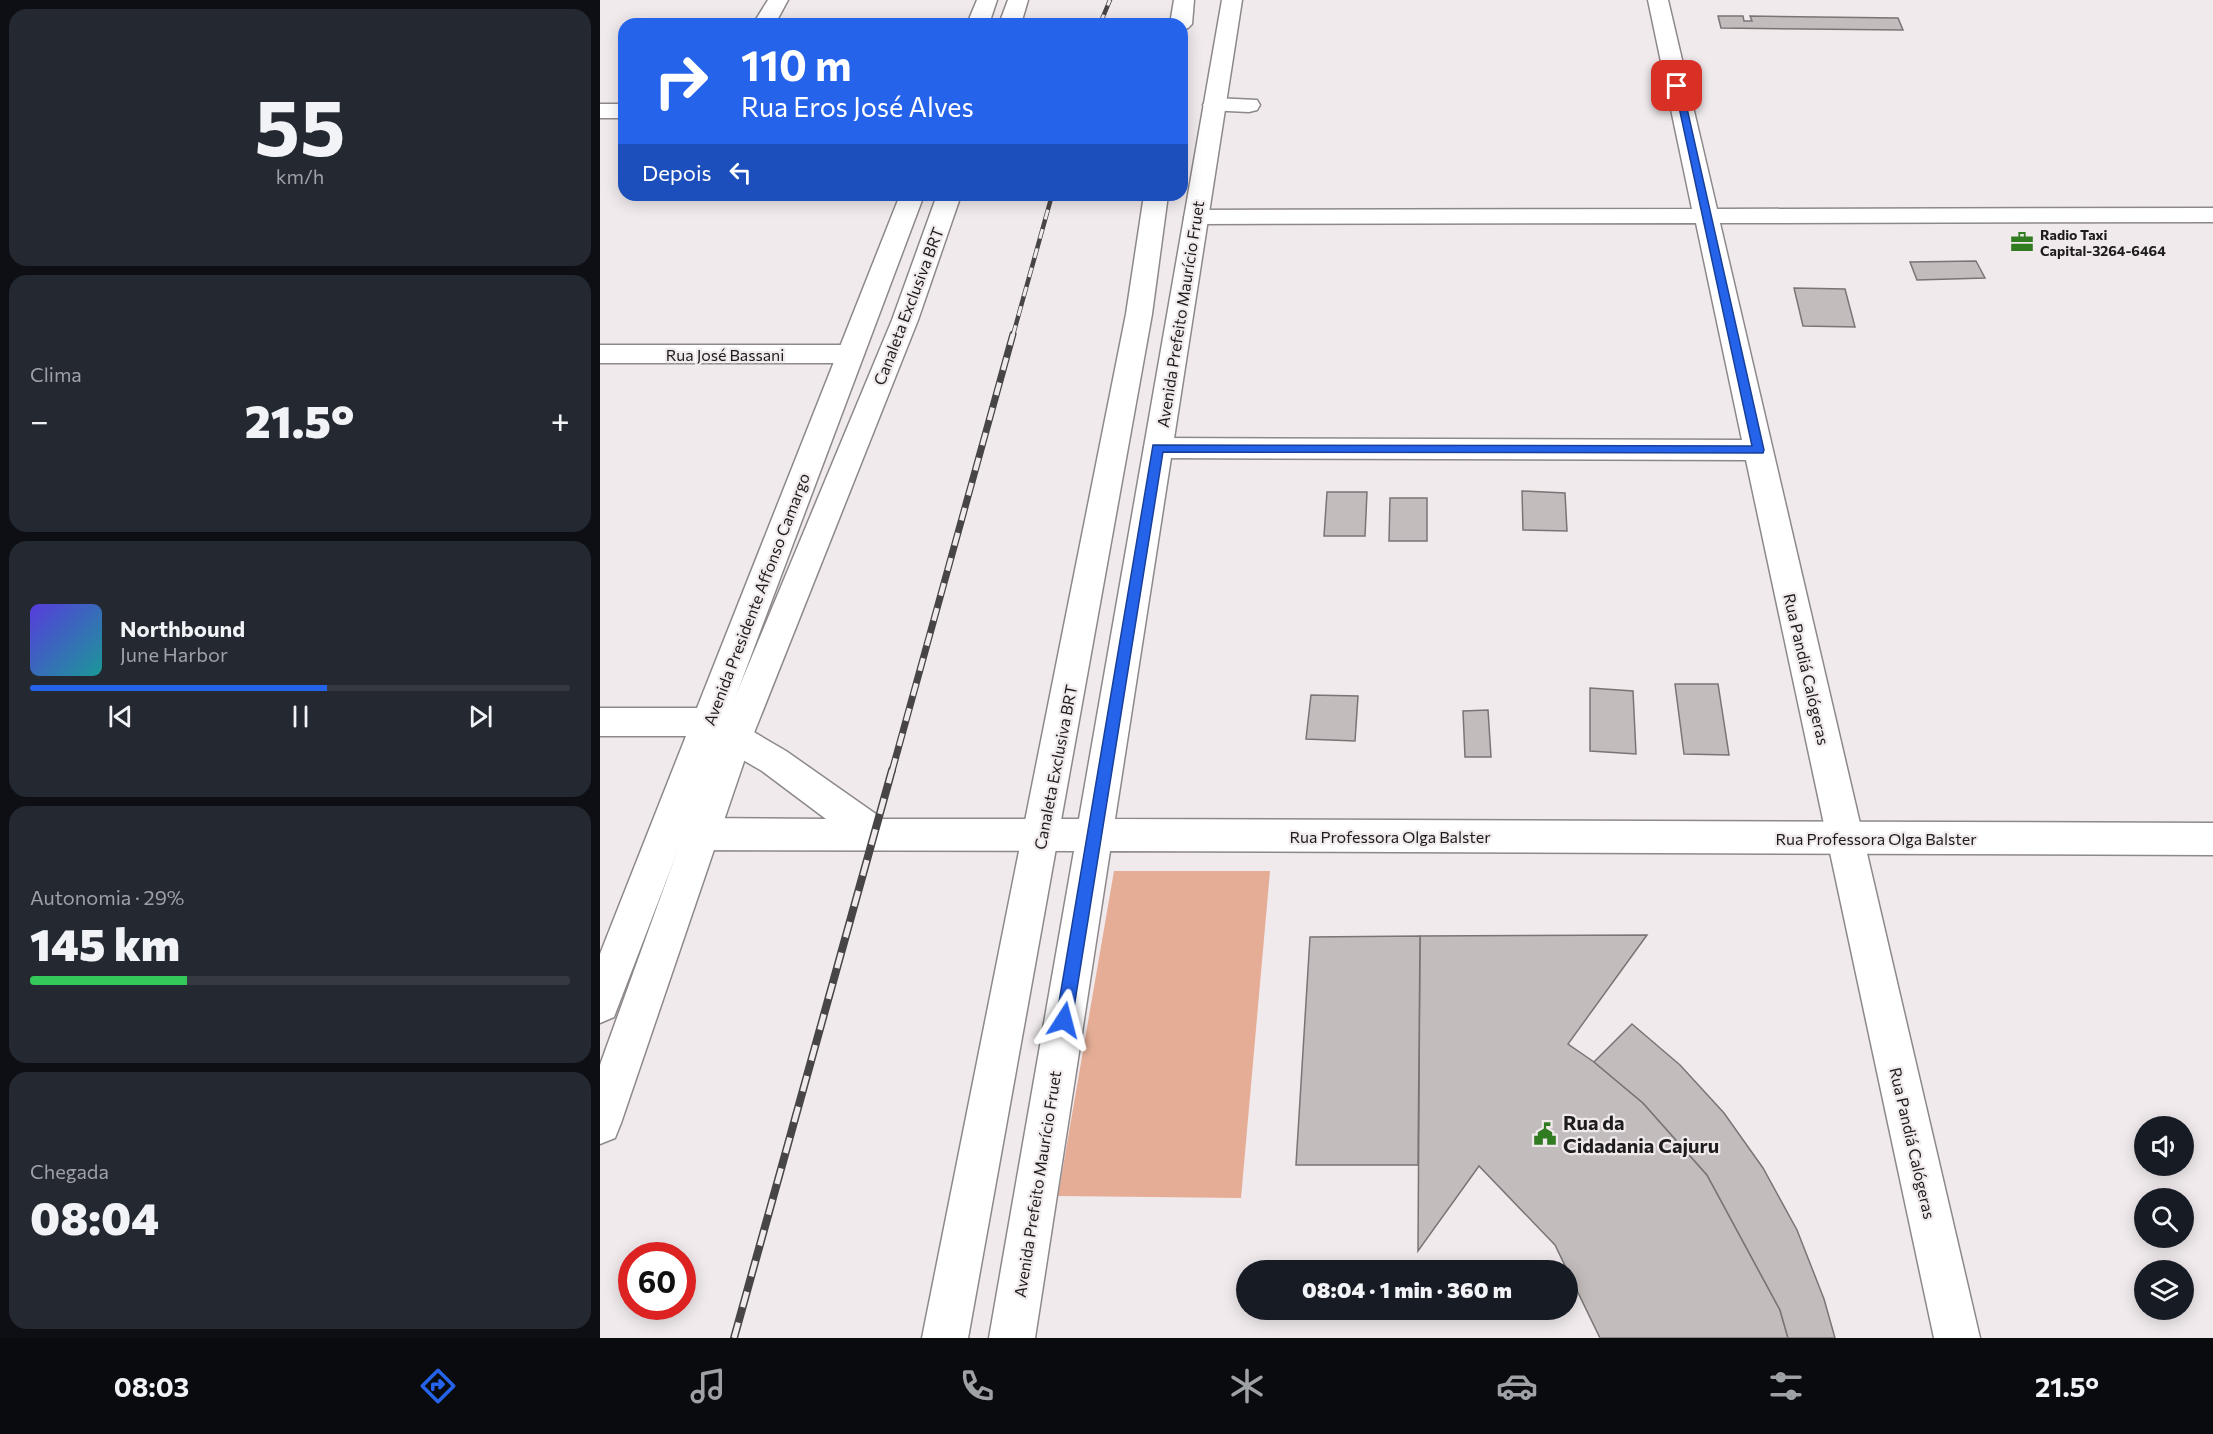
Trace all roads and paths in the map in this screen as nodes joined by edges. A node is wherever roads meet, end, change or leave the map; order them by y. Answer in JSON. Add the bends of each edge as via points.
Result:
{"nodes":[{"id":1,"x":778,"y":0,"type":"edge"},
{"id":2,"x":987,"y":0,"type":"edge"},
{"id":3,"x":1018,"y":0,"type":"edge"},
{"id":4,"x":1184,"y":0,"type":"edge"},
{"id":5,"x":1232,"y":0,"type":"edge"},
{"id":6,"x":1658,"y":0,"type":"edge"},
{"id":7,"x":768,"y":18,"type":"edge"},
{"id":8,"x":980,"y":18,"type":"edge"},
{"id":9,"x":1012,"y":18,"type":"edge"},
{"id":10,"x":1182,"y":18,"type":"edge"},
{"id":11,"x":1214,"y":105,"type":"junction"},
{"id":12,"x":1249,"y":105,"type":"dead end"},
{"id":13,"x":600,"y":111,"type":"edge"},
{"id":14,"x":618,"y":111,"type":"edge"},
{"id":15,"x":910,"y":201,"type":"edge"},
{"id":16,"x":947,"y":201,"type":"edge"},
{"id":17,"x":1155,"y":201,"type":"edge"},
{"id":18,"x":2213,"y":215,"type":"edge"},
{"id":19,"x":1706,"y":216,"type":"junction"},
{"id":20,"x":1196,"y":217,"type":"junction"},
{"id":21,"x":600,"y":354,"type":"edge"},
{"id":22,"x":850,"y":354,"type":"junction"},
{"id":23,"x":1158,"y":448,"type":"junction"},
{"id":24,"x":1758,"y":450,"type":"junction"},
{"id":25,"x":600,"y":722,"type":"edge"},
{"id":26,"x":722,"y":730,"type":"junction"},
{"id":27,"x":874,"y":833,"type":"junction"},
{"id":28,"x":684,"y":834,"type":"junction"},
{"id":29,"x":1042,"y":835,"type":"junction"},
{"id":30,"x":1094,"y":835,"type":"junction"},
{"id":31,"x":1845,"y":838,"type":"junction"},
{"id":32,"x":2213,"y":839,"type":"edge"},
{"id":33,"x":600,"y":1004,"type":"edge"},
{"id":34,"x":600,"y":1124,"type":"edge"},
{"id":35,"x":945,"y":1338,"type":"edge"},
{"id":36,"x":1012,"y":1338,"type":"edge"},
{"id":37,"x":1957,"y":1338,"type":"edge"}],
"edges":[{"from":1,"to":7,"type":"main road"},
{"from":2,"to":8,"type":"main road"},
{"from":3,"to":9,"type":"main road"},
{"from":4,"to":10,"type":"main road"},
{"from":5,"to":11,"type":"main road","name":"Avenida Prefeito Maurício Fruet"},
{"from":6,"to":19,"type":"main road","name":"Rua Pandiá Calógeras"},
{"from":11,"to":12,"type":"main road"},
{"from":11,"to":20,"type":"main road","name":"Avenida Prefeito Maurício Fruet"},
{"from":13,"to":14,"type":"main road"},
{"from":15,"to":22,"type":"main road","name":"Avenida Presidente Affonso Camargo"},
{"from":16,"to":26,"type":"main road","name":"Canaleta Exclusiva BRT","via":[[900,331]]},
{"from":17,"to":29,"type":"main road","name":"Canaleta Exclusiva BRT","via":[[1139,314]]},
{"from":18,"to":19,"type":"main road"},
{"from":19,"to":20,"type":"main road"},
{"from":19,"to":24,"type":"main road","name":"Rua Pandiá Calógeras"},
{"from":20,"to":23,"type":"main road","name":"Avenida Prefeito Maurício Fruet"},
{"from":21,"to":22,"type":"main road","name":"Rua José Bassani"},
{"from":22,"to":26,"type":"main road","name":"Avenida Presidente Affonso Camargo"},
{"from":23,"to":24,"type":"main road"},
{"from":23,"to":30,"type":"main road","name":"Avenida Prefeito Maurício Fruet"},
{"from":24,"to":31,"type":"main road","name":"Rua Pandiá Calógeras"},
{"from":25,"to":26,"type":"main road"},
{"from":26,"to":27,"type":"main road","via":[[774,761]]},
{"from":26,"to":28,"type":"main road","name":"Avenida Presidente Affonso Camargo"},
{"from":27,"to":28,"type":"main road","name":"Rua Professora Olga Balster"},
{"from":27,"to":29,"type":"main road","name":"Rua Professora Olga Balster"},
{"from":28,"to":33,"type":"main road","name":"Avenida Presidente Affonso Camargo"},
{"from":28,"to":34,"type":"main road"},
{"from":29,"to":30,"type":"main road","name":"Rua Professora Olga Balster"},
{"from":29,"to":35,"type":"main road","name":"Canaleta Exclusiva BRT"},
{"from":30,"to":31,"type":"main road","name":"Rua Professora Olga Balster"},
{"from":30,"to":36,"type":"main road","name":"Avenida Prefeito Maurício Fruet"},
{"from":31,"to":32,"type":"main road","name":"Rua Professora Olga Balster"},
{"from":31,"to":37,"type":"main road","name":"Rua Pandiá Calógeras"}]}
